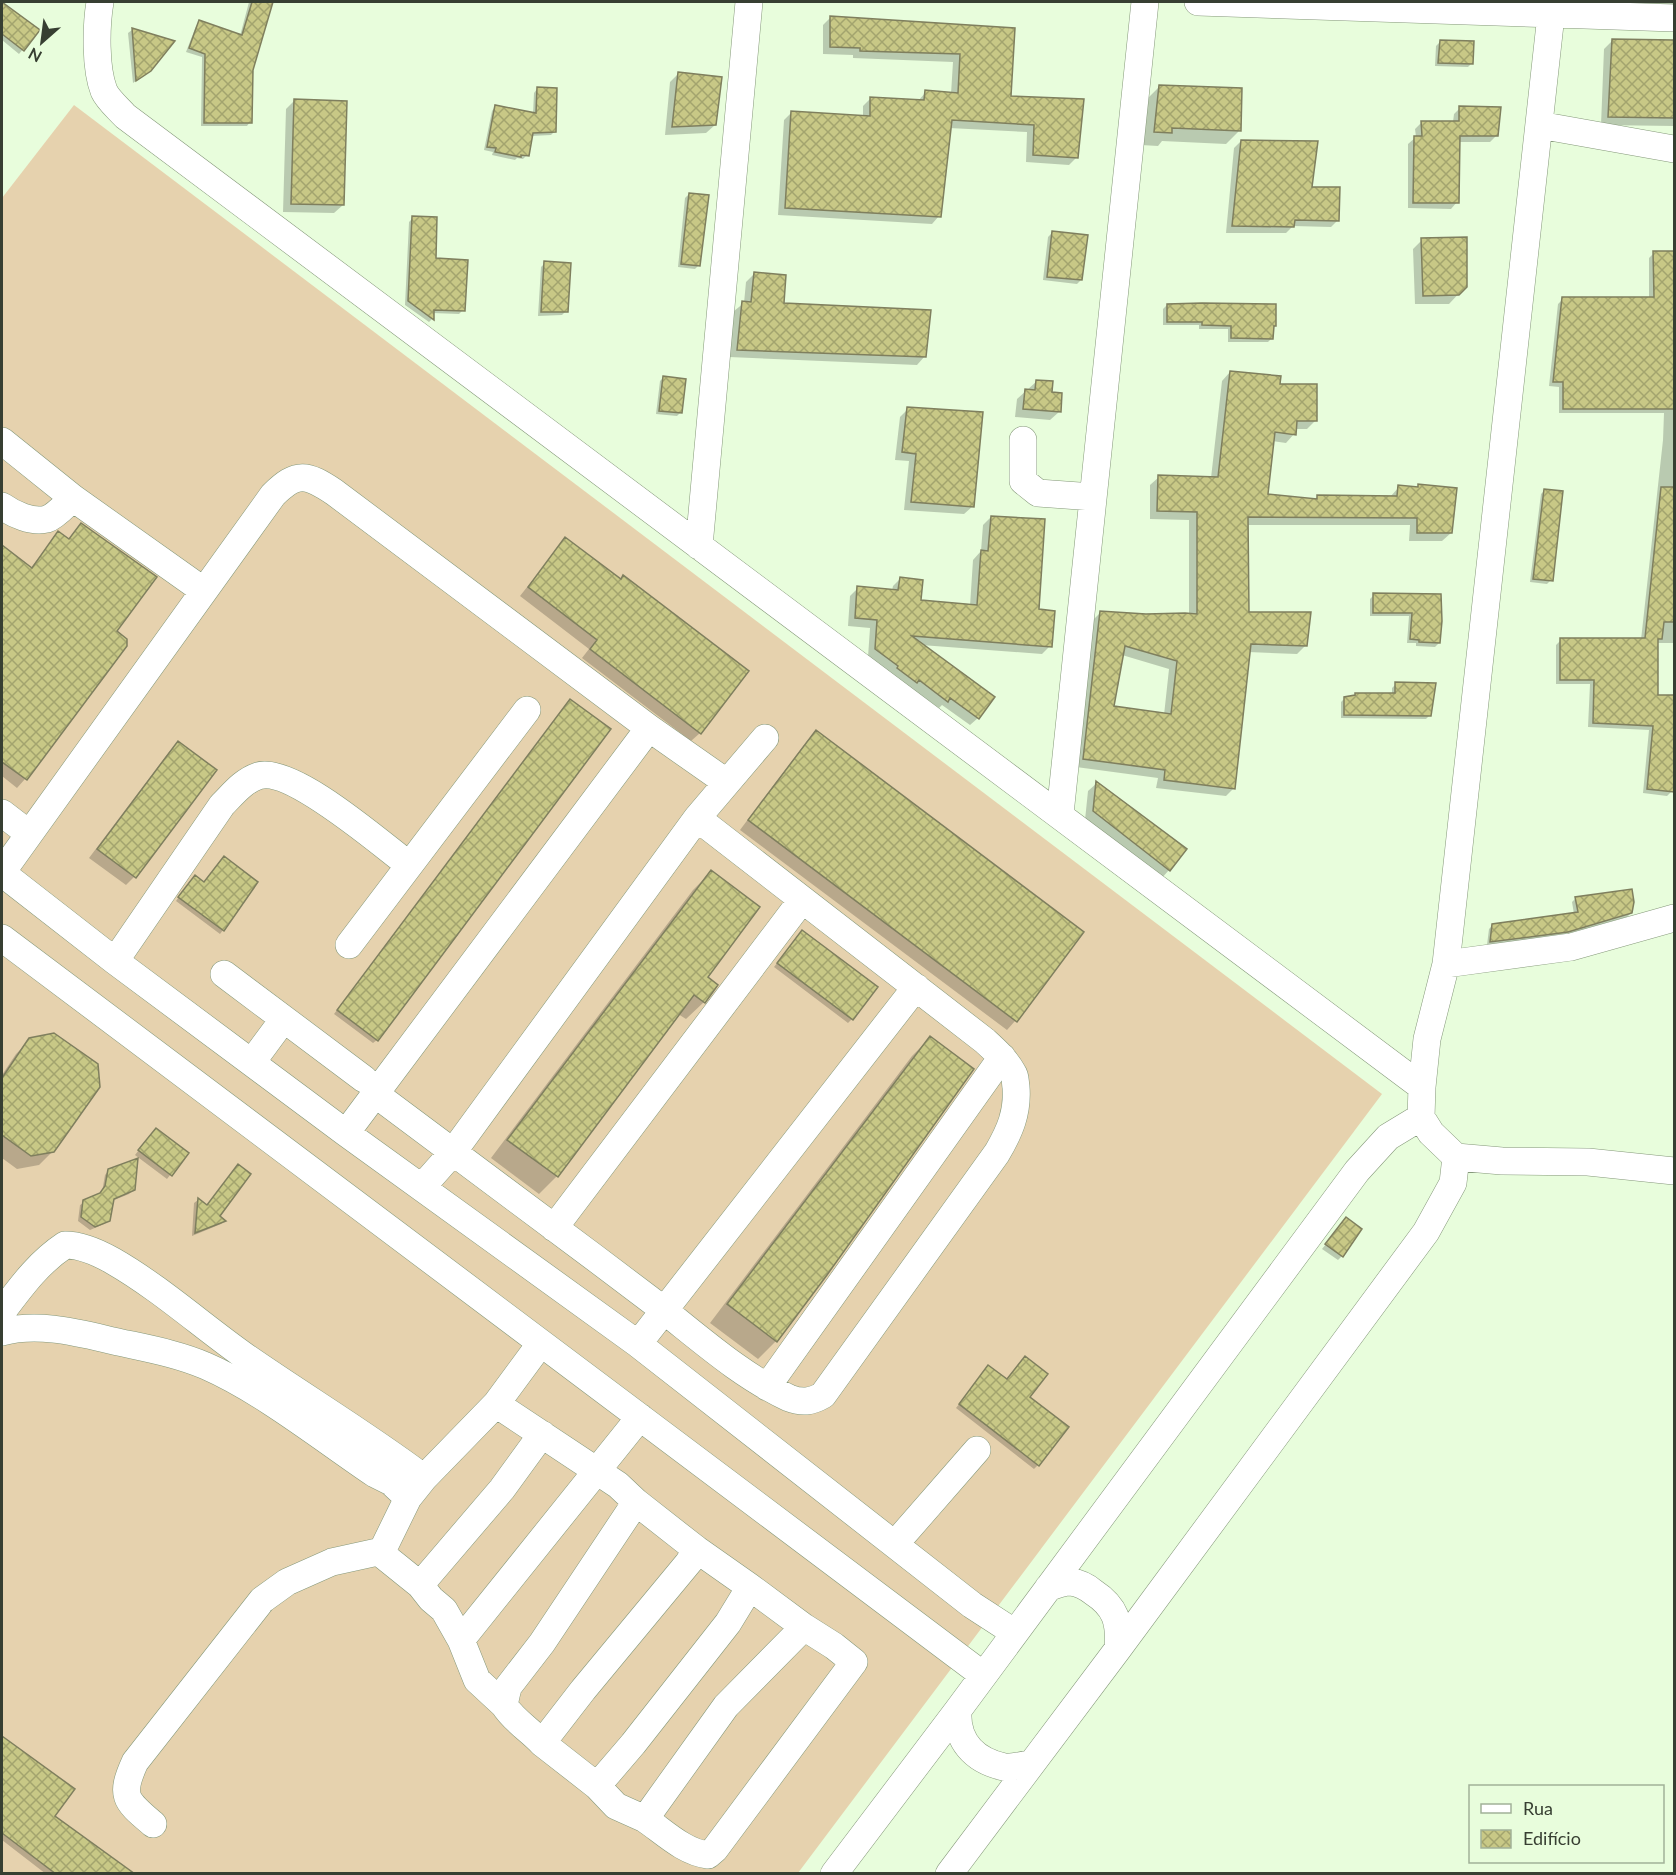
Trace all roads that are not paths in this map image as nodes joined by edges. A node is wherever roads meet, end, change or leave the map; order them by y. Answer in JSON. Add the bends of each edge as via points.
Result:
{"nodes":[{"id":1,"x":100,"y":2,"type":"edge"},
{"id":2,"x":750,"y":2,"type":"edge"},
{"id":3,"x":1145,"y":2,"type":"edge"},
{"id":4,"x":1198,"y":2,"type":"edge"},
{"id":5,"x":1552,"y":8,"type":"edge"},
{"id":6,"x":1674,"y":18,"type":"edge"},
{"id":7,"x":1539,"y":125,"type":"junction"},
{"id":8,"x":1674,"y":149,"type":"edge"},
{"id":9,"x":1023,"y":440,"type":"dead end"},
{"id":10,"x":2,"y":441,"type":"edge"},
{"id":11,"x":1093,"y":497,"type":"junction"},
{"id":12,"x":73,"y":498,"type":"junction"},
{"id":13,"x":2,"y":506,"type":"edge"},
{"id":14,"x":699,"y":546,"type":"junction"},
{"id":15,"x":204,"y":591,"type":"junction"},
{"id":16,"x":527,"y":710,"type":"dead end"},
{"id":17,"x":649,"y":728,"type":"junction"},
{"id":18,"x":765,"y":738,"type":"dead end"},
{"id":19,"x":726,"y":782,"type":"junction"},
{"id":20,"x":2,"y":813,"type":"edge"},
{"id":21,"x":1060,"y":814,"type":"junction"},
{"id":22,"x":697,"y":818,"type":"junction"},
{"id":23,"x":28,"y":833,"type":"junction"},
{"id":24,"x":409,"y":865,"type":"junction"},
{"id":25,"x":2,"y":872,"type":"edge"},
{"id":26,"x":802,"y":900,"type":"junction"},
{"id":27,"x":1674,"y":918,"type":"edge"},
{"id":28,"x":2,"y":938,"type":"edge"},
{"id":29,"x":349,"y":945,"type":"dead end"},
{"id":30,"x":115,"y":961,"type":"junction"},
{"id":31,"x":1446,"y":964,"type":"junction"},
{"id":32,"x":225,"y":974,"type":"dead end"},
{"id":33,"x":916,"y":987,"type":"junction"},
{"id":34,"x":284,"y":1020,"type":"junction"},
{"id":35,"x":1002,"y":1057,"type":"junction"},
{"id":36,"x":252,"y":1062,"type":"junction"},
{"id":37,"x":369,"y":1086,"type":"junction"},
{"id":38,"x":1422,"y":1087,"type":"junction"},
{"id":39,"x":1421,"y":1118,"type":"junction"},
{"id":40,"x":346,"y":1133,"type":"junction"},
{"id":41,"x":453,"y":1152,"type":"junction"},
{"id":42,"x":1456,"y":1157,"type":"junction"},
{"id":43,"x":1674,"y":1170,"type":"edge"},
{"id":44,"x":422,"y":1187,"type":"junction"},
{"id":45,"x":554,"y":1228,"type":"junction"},
{"id":46,"x":665,"y":1311,"type":"junction"},
{"id":47,"x":2,"y":1312,"type":"edge"},
{"id":48,"x":2,"y":1332,"type":"edge"},
{"id":49,"x":541,"y":1343,"type":"junction"},
{"id":50,"x":638,"y":1344,"type":"junction"},
{"id":51,"x":246,"y":1357,"type":"junction"},
{"id":52,"x":236,"y":1382,"type":"junction"},
{"id":53,"x":767,"y":1387,"type":"junction"},
{"id":54,"x":496,"y":1404,"type":"junction"},
{"id":55,"x":639,"y":1417,"type":"junction"},
{"id":56,"x":542,"y":1434,"type":"junction"},
{"id":57,"x":977,"y":1450,"type":"dead end"},
{"id":58,"x":381,"y":1462,"type":"junction"},
{"id":59,"x":597,"y":1471,"type":"junction"},
{"id":60,"x":416,"y":1488,"type":"junction"},
{"id":61,"x":636,"y":1502,"type":"junction"},
{"id":62,"x":895,"y":1544,"type":"junction"},
{"id":63,"x":696,"y":1549,"type":"junction"},
{"id":64,"x":382,"y":1551,"type":"junction"},
{"id":65,"x":420,"y":1585,"type":"junction"},
{"id":66,"x":750,"y":1587,"type":"junction"},
{"id":67,"x":1048,"y":1588,"type":"junction"},
{"id":68,"x":804,"y":1627,"type":"junction"},
{"id":69,"x":1015,"y":1633,"type":"junction"},
{"id":70,"x":461,"y":1640,"type":"junction"},
{"id":71,"x":1118,"y":1649,"type":"junction"},
{"id":72,"x":983,"y":1675,"type":"junction"},
{"id":73,"x":504,"y":1705,"type":"junction"},
{"id":74,"x":958,"y":1710,"type":"junction"},
{"id":75,"x":542,"y":1743,"type":"junction"},
{"id":76,"x":1032,"y":1763,"type":"junction"},
{"id":77,"x":597,"y":1786,"type":"junction"},
{"id":78,"x":645,"y":1819,"type":"junction"},
{"id":79,"x":153,"y":1824,"type":"dead end"},
{"id":80,"x":834,"y":1874,"type":"edge"},
{"id":81,"x":949,"y":1874,"type":"edge"}],
"edges":[{"from":1,"to":14,"type":"lane","via":[[97,40],[104,92],[125,116]]},
{"from":2,"to":14,"type":"lane"},
{"from":3,"to":11,"type":"lane"},
{"from":4,"to":5,"type":"lane"},
{"from":5,"to":6,"type":"lane"},
{"from":5,"to":7,"type":"lane"},
{"from":7,"to":8,"type":"lane"},
{"from":7,"to":31,"type":"lane"},
{"from":9,"to":11,"type":"lane","via":[[1023,481],[1038,493]]},
{"from":10,"to":12,"type":"lane"},
{"from":11,"to":21,"type":"lane"},
{"from":12,"to":13,"type":"lane","via":[[49,518],[40,520],[18,516]]},
{"from":12,"to":15,"type":"lane"},
{"from":14,"to":21,"type":"lane"},
{"from":15,"to":17,"type":"lane","via":[[273,495],[290,481],[309,477]]},
{"from":15,"to":23,"type":"lane"},
{"from":16,"to":24,"type":"lane"},
{"from":17,"to":19,"type":"lane"},
{"from":17,"to":37,"type":"lane"},
{"from":18,"to":19,"type":"lane"},
{"from":19,"to":22,"type":"lane"},
{"from":20,"to":23,"type":"lane"},
{"from":21,"to":38,"type":"lane"},
{"from":22,"to":26,"type":"lane"},
{"from":22,"to":41,"type":"lane"},
{"from":23,"to":25,"type":"lane"},
{"from":24,"to":29,"type":"lane"},
{"from":24,"to":30,"type":"lane","via":[[320,798],[288,779],[270,774],[258,776],[240,786],[222,805]]},
{"from":25,"to":30,"type":"lane"},
{"from":26,"to":33,"type":"lane"},
{"from":26,"to":45,"type":"lane"},
{"from":27,"to":31,"type":"lane","via":[[1571,947]]},
{"from":28,"to":49,"type":"lane"},
{"from":30,"to":36,"type":"lane"},
{"from":31,"to":38,"type":"lane","via":[[1427,1039]]},
{"from":32,"to":34,"type":"lane"},
{"from":33,"to":35,"type":"lane"},
{"from":33,"to":46,"type":"lane"},
{"from":34,"to":36,"type":"lane"},
{"from":34,"to":37,"type":"lane"},
{"from":35,"to":53,"type":"lane"},
{"from":35,"to":53,"type":"lane","via":[[1015,1075],[1017,1095],[1016,1113],[998,1153],[823,1395],[802,1402]]},
{"from":36,"to":40,"type":"lane"},
{"from":37,"to":40,"type":"lane"},
{"from":37,"to":41,"type":"lane"},
{"from":38,"to":39,"type":"lane"},
{"from":39,"to":42,"type":"lane"},
{"from":39,"to":67,"type":"lane","via":[[1389,1137],[1357,1171]]},
{"from":40,"to":44,"type":"lane"},
{"from":41,"to":44,"type":"lane"},
{"from":41,"to":45,"type":"lane"},
{"from":42,"to":43,"type":"lane"},
{"from":42,"to":71,"type":"lane","via":[[1453,1183],[1426,1232]]},
{"from":44,"to":50,"type":"lane"},
{"from":45,"to":46,"type":"lane"},
{"from":46,"to":50,"type":"lane"},
{"from":46,"to":53,"type":"lane"},
{"from":47,"to":51,"type":"lane","via":[[48,1257],[65,1245],[72,1245],[112,1260]]},
{"from":48,"to":52,"type":"lane","via":[[39,1328],[80,1333],[176,1356]]},
{"from":49,"to":54,"type":"lane"},
{"from":49,"to":55,"type":"lane"},
{"from":50,"to":62,"type":"lane"},
{"from":51,"to":52,"type":"lane"},
{"from":51,"to":58,"type":"lane"},
{"from":52,"to":58,"type":"lane"},
{"from":54,"to":56,"type":"lane"},
{"from":54,"to":60,"type":"lane"},
{"from":55,"to":59,"type":"lane"},
{"from":55,"to":72,"type":"lane"},
{"from":56,"to":59,"type":"lane"},
{"from":56,"to":65,"type":"lane","via":[[502,1490]]},
{"from":57,"to":62,"type":"lane"},
{"from":58,"to":60,"type":"lane","via":[[391,1482]]},
{"from":59,"to":61,"type":"lane"},
{"from":59,"to":70,"type":"lane"},
{"from":60,"to":64,"type":"lane"},
{"from":61,"to":63,"type":"lane"},
{"from":61,"to":73,"type":"lane","via":[[508,1687]]},
{"from":62,"to":69,"type":"lane","via":[[972,1605]]},
{"from":63,"to":66,"type":"lane"},
{"from":63,"to":75,"type":"lane"},
{"from":64,"to":65,"type":"lane"},
{"from":64,"to":79,"type":"lane","via":[[332,1562],[286,1582],[262,1600],[135,1762],[126,1782],[127,1794],[130,1804]]},
{"from":65,"to":70,"type":"lane","via":[[444,1610]]},
{"from":66,"to":68,"type":"lane"},
{"from":66,"to":77,"type":"lane","via":[[728,1623]]},
{"from":67,"to":69,"type":"lane"},
{"from":67,"to":71,"type":"lane","via":[[1074,1582],[1105,1599],[1115,1614]]},
{"from":68,"to":78,"type":"lane","via":[[726,1706]]},
{"from":68,"to":78,"type":"lane","via":[[854,1662],[715,1849],[708,1855],[698,1853]]},
{"from":69,"to":72,"type":"lane"},
{"from":70,"to":73,"type":"lane","via":[[477,1680]]},
{"from":71,"to":76,"type":"lane"},
{"from":72,"to":74,"type":"lane"},
{"from":73,"to":75,"type":"lane"},
{"from":74,"to":76,"type":"lane","via":[[957,1725],[974,1753],[1006,1767]]},
{"from":74,"to":80,"type":"lane"},
{"from":75,"to":77,"type":"lane"},
{"from":76,"to":81,"type":"lane"},
{"from":77,"to":78,"type":"lane","via":[[616,1806]]}]}
